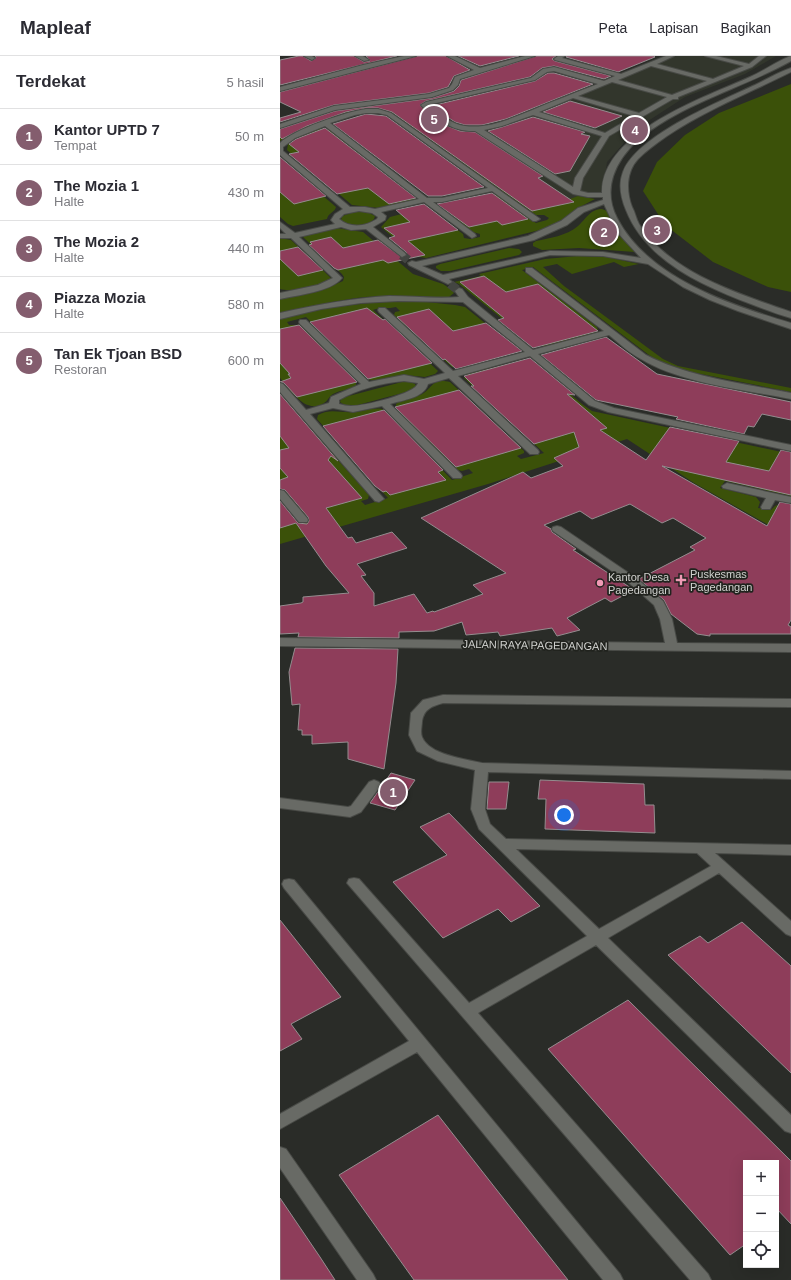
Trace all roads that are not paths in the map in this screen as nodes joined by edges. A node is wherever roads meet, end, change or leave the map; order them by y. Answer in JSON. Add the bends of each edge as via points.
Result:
{"nodes":[{"id":1,"x":358,"y":56,"type":"edge"},
{"id":2,"x":413,"y":56,"type":"edge"},
{"id":3,"x":450,"y":56,"type":"edge"},
{"id":4,"x":532,"y":56,"type":"edge"},
{"id":5,"x":562,"y":56,"type":"edge"},
{"id":6,"x":671,"y":56,"type":"edge"},
{"id":7,"x":708,"y":56,"type":"edge"},
{"id":8,"x":763,"y":56,"type":"edge"},
{"id":9,"x":791,"y":58,"type":"edge"},
{"id":10,"x":366,"y":60,"type":"dead end"},
{"id":11,"x":650,"y":64,"type":"junction"},
{"id":12,"x":750,"y":66,"type":"junction"},
{"id":13,"x":479,"y":70,"type":"junction"},
{"id":14,"x":791,"y":70,"type":"edge"},
{"id":15,"x":621,"y":76,"type":"junction"},
{"id":16,"x":612,"y":80,"type":"junction"},
{"id":17,"x":714,"y":81,"type":"junction"},
{"id":18,"x":603,"y":83,"type":"junction"},
{"id":19,"x":280,"y":89,"type":"edge"},
{"id":20,"x":571,"y":96,"type":"junction"},
{"id":21,"x":672,"y":97,"type":"junction"},
{"id":22,"x":696,"y":102,"type":"junction"},
{"id":23,"x":532,"y":112,"type":"junction"},
{"id":24,"x":640,"y":116,"type":"junction"},
{"id":25,"x":326,"y":124,"type":"junction"},
{"id":26,"x":280,"y":126,"type":"edge"},
{"id":27,"x":476,"y":128,"type":"junction"},
{"id":28,"x":606,"y":135,"type":"junction"},
{"id":29,"x":620,"y":155,"type":"junction"},
{"id":30,"x":636,"y":157,"type":"junction"},
{"id":31,"x":493,"y":189,"type":"junction"},
{"id":32,"x":576,"y":192,"type":"junction"},
{"id":33,"x":606,"y":198,"type":"junction"},
{"id":34,"x":428,"y":203,"type":"junction"},
{"id":35,"x":349,"y":210,"type":"junction"},
{"id":36,"x":378,"y":214,"type":"junction"},
{"id":37,"x":536,"y":218,"type":"dead end"},
{"id":38,"x":337,"y":222,"type":"junction"},
{"id":39,"x":280,"y":224,"type":"edge"},
{"id":40,"x":368,"y":227,"type":"junction"},
{"id":41,"x":285,"y":234,"type":"edge"},
{"id":42,"x":472,"y":236,"type":"dead end"},
{"id":43,"x":527,"y":248,"type":"junction"},
{"id":44,"x":408,"y":260,"type":"junction"},
{"id":45,"x":650,"y":263,"type":"junction"},
{"id":46,"x":529,"y":270,"type":"dead end"},
{"id":47,"x":443,"y":278,"type":"junction"},
{"id":48,"x":450,"y":284,"type":"tunnel mouth"},
{"id":49,"x":280,"y":296,"type":"edge"},
{"id":50,"x":382,"y":310,"type":"dead end"},
{"id":51,"x":791,"y":315,"type":"edge"},
{"id":52,"x":280,"y":316,"type":"edge"},
{"id":53,"x":303,"y":322,"type":"dead end"},
{"id":54,"x":791,"y":326,"type":"edge"},
{"id":55,"x":611,"y":332,"type":"junction"},
{"id":56,"x":531,"y":353,"type":"junction"},
{"id":57,"x":451,"y":374,"type":"junction"},
{"id":58,"x":423,"y":382,"type":"junction"},
{"id":59,"x":280,"y":386,"type":"edge"},
{"id":60,"x":368,"y":386,"type":"junction"},
{"id":61,"x":791,"y":396,"type":"edge"},
{"id":62,"x":383,"y":402,"type":"junction"},
{"id":63,"x":334,"y":405,"type":"junction"},
{"id":64,"x":304,"y":413,"type":"junction"},
{"id":65,"x":791,"y":448,"type":"edge"},
{"id":66,"x":534,"y":452,"type":"dead end"},
{"id":67,"x":457,"y":476,"type":"dead end"},
{"id":68,"x":727,"y":486,"type":"dead end"},
{"id":69,"x":280,"y":493,"type":"edge"},
{"id":70,"x":772,"y":496,"type":"junction"},
{"id":71,"x":380,"y":499,"type":"dead end"},
{"id":72,"x":791,"y":500,"type":"edge"},
{"id":73,"x":766,"y":507,"type":"dead end"},
{"id":74,"x":303,"y":520,"type":"dead end"},
{"id":75,"x":557,"y":529,"type":"dead end"},
{"id":76,"x":280,"y":642,"type":"edge"},
{"id":77,"x":672,"y":646,"type":"junction"},
{"id":78,"x":791,"y":648,"type":"edge"},
{"id":79,"x":791,"y":703,"type":"edge"},
{"id":80,"x":482,"y":767,"type":"junction"},
{"id":81,"x":791,"y":775,"type":"edge"},
{"id":82,"x":374,"y":785,"type":"dead end"},
{"id":83,"x":280,"y":803,"type":"edge"},
{"id":84,"x":501,"y":844,"type":"junction"},
{"id":85,"x":700,"y":848,"type":"junction"},
{"id":86,"x":791,"y":850,"type":"edge"},
{"id":87,"x":721,"y":866,"type":"junction"},
{"id":88,"x":354,"y":883,"type":"dead end"},
{"id":89,"x":289,"y":884,"type":"dead end"},
{"id":90,"x":791,"y":930,"type":"edge"},
{"id":91,"x":597,"y":937,"type":"junction"},
{"id":92,"x":467,"y":1012,"type":"junction"},
{"id":93,"x":419,"y":1043,"type":"junction"},
{"id":94,"x":280,"y":1122,"type":"edge"},
{"id":95,"x":791,"y":1126,"type":"edge"},
{"id":96,"x":280,"y":1154,"type":"edge"},
{"id":97,"x":367,"y":1280,"type":"edge"},
{"id":98,"x":614,"y":1280,"type":"edge"},
{"id":99,"x":702,"y":1280,"type":"edge"}],
"edges":[{"from":1,"to":10,"type":"street"},
{"from":2,"to":19,"type":"street"},
{"from":3,"to":13,"type":"street"},
{"from":4,"to":13,"type":"street"},
{"from":5,"to":15,"type":"street","via":[[557,59]]},
{"from":6,"to":11,"type":"street"},
{"from":7,"to":12,"type":"street"},
{"from":8,"to":12,"type":"street"},
{"from":9,"to":22,"type":"street","via":[[764,74]]},
{"from":11,"to":15,"type":"street"},
{"from":11,"to":17,"type":"street"},
{"from":12,"to":17,"type":"street"},
{"from":13,"to":26,"type":"street","via":[[457,78],[456,85],[451,89],[430,96],[334,108]]},
{"from":14,"to":30,"type":"street","via":[[687,120]]},
{"from":15,"to":16,"type":"street"},
{"from":16,"to":18,"type":"street"},
{"from":16,"to":21,"type":"street"},
{"from":17,"to":21,"type":"street"},
{"from":18,"to":20,"type":"street"},
{"from":18,"to":27,"type":"street","via":[[547,69],[533,79],[425,104],[454,126]]},
{"from":20,"to":23,"type":"street"},
{"from":20,"to":24,"type":"street"},
{"from":21,"to":22,"type":"street"},
{"from":21,"to":24,"type":"street"},
{"from":22,"to":29,"type":"street","via":[[654,125]]},
{"from":23,"to":27,"type":"street","via":[[500,125]]},
{"from":23,"to":28,"type":"street"},
{"from":24,"to":28,"type":"street"},
{"from":25,"to":31,"type":"street","via":[[360,111],[384,112]]},
{"from":25,"to":34,"type":"street"},
{"from":25,"to":35,"type":"street","via":[[285,142],[280,151]]},
{"from":27,"to":32,"type":"street"},
{"from":28,"to":32,"type":"street","via":[[579,178]]},
{"from":29,"to":30,"type":"street"},
{"from":29,"to":33,"type":"street","via":[[607,179]]},
{"from":30,"to":51,"type":"street","via":[[630,165],[624,184],[628,210],[639,230],[657,249],[682,269],[714,286]]},
{"from":31,"to":34,"type":"street"},
{"from":31,"to":37,"type":"street"},
{"from":32,"to":33,"type":"street"},
{"from":33,"to":43,"type":"street","via":[[581,210]]},
{"from":33,"to":45,"type":"street","via":[[612,220],[620,234]]},
{"from":34,"to":36,"type":"street"},
{"from":34,"to":42,"type":"street"},
{"from":35,"to":36,"type":"street","via":[[368,209]]},
{"from":35,"to":38,"type":"street","via":[[336,216]]},
{"from":36,"to":40,"type":"street","via":[[381,220]]},
{"from":38,"to":40,"type":"street","via":[[348,227]]},
{"from":38,"to":41,"type":"street"},
{"from":39,"to":41,"type":"street"},
{"from":40,"to":44,"type":"street"},
{"from":41,"to":49,"type":"street","via":[[338,278],[327,285]]},
{"from":43,"to":44,"type":"street"},
{"from":43,"to":45,"type":"street","via":[[603,254]]},
{"from":43,"to":47,"type":"street"},
{"from":44,"to":47,"type":"street","via":[[425,272]]},
{"from":45,"to":54,"type":"street","via":[[705,295]]},
{"from":46,"to":55,"type":"street"},
{"from":47,"to":48,"type":"street"},
{"from":50,"to":57,"type":"street"},
{"from":52,"to":56,"type":"street","via":[[366,300],[444,301],[462,295]]},
{"from":53,"to":60,"type":"street"},
{"from":55,"to":56,"type":"street"},
{"from":55,"to":61,"type":"street","via":[[643,357],[670,370]]},
{"from":56,"to":57,"type":"street"},
{"from":56,"to":65,"type":"street","via":[[598,406]]},
{"from":57,"to":58,"type":"street"},
{"from":57,"to":66,"type":"street"},
{"from":58,"to":60,"type":"street","via":[[405,378]]},
{"from":58,"to":62,"type":"street","via":[[424,385],[418,392]]},
{"from":59,"to":64,"type":"street"},
{"from":60,"to":63,"type":"street","via":[[338,396],[334,399]]},
{"from":62,"to":63,"type":"street","via":[[352,409]]},
{"from":62,"to":67,"type":"street"},
{"from":63,"to":64,"type":"street"},
{"from":64,"to":71,"type":"street"},
{"from":68,"to":70,"type":"street"},
{"from":69,"to":74,"type":"street"},
{"from":70,"to":72,"type":"street"},
{"from":70,"to":73,"type":"street"},
{"from":75,"to":77,"type":"street","via":[[632,580],[659,603],[666,619]]},
{"from":76,"to":77,"type":"street","name":"JALAN RAYA PAGEDANGAN"},
{"from":77,"to":78,"type":"street","name":"JALAN RAYA PAGEDANGAN"},
{"from":79,"to":80,"type":"street","via":[[443,699],[427,704],[417,713],[415,734],[422,748],[443,758]]},
{"from":80,"to":81,"type":"street"},
{"from":80,"to":84,"type":"street","via":[[478,809],[484,826]]},
{"from":82,"to":83,"type":"street","via":[[356,809],[350,812]]},
{"from":84,"to":85,"type":"street"},
{"from":84,"to":91,"type":"street"},
{"from":85,"to":86,"type":"street"},
{"from":85,"to":87,"type":"street"},
{"from":87,"to":90,"type":"street"},
{"from":87,"to":91,"type":"street"},
{"from":88,"to":92,"type":"street"},
{"from":89,"to":93,"type":"street"},
{"from":91,"to":92,"type":"street"},
{"from":91,"to":95,"type":"street"},
{"from":92,"to":99,"type":"street"},
{"from":93,"to":94,"type":"street"},
{"from":93,"to":98,"type":"street"},
{"from":96,"to":97,"type":"street"}]}
